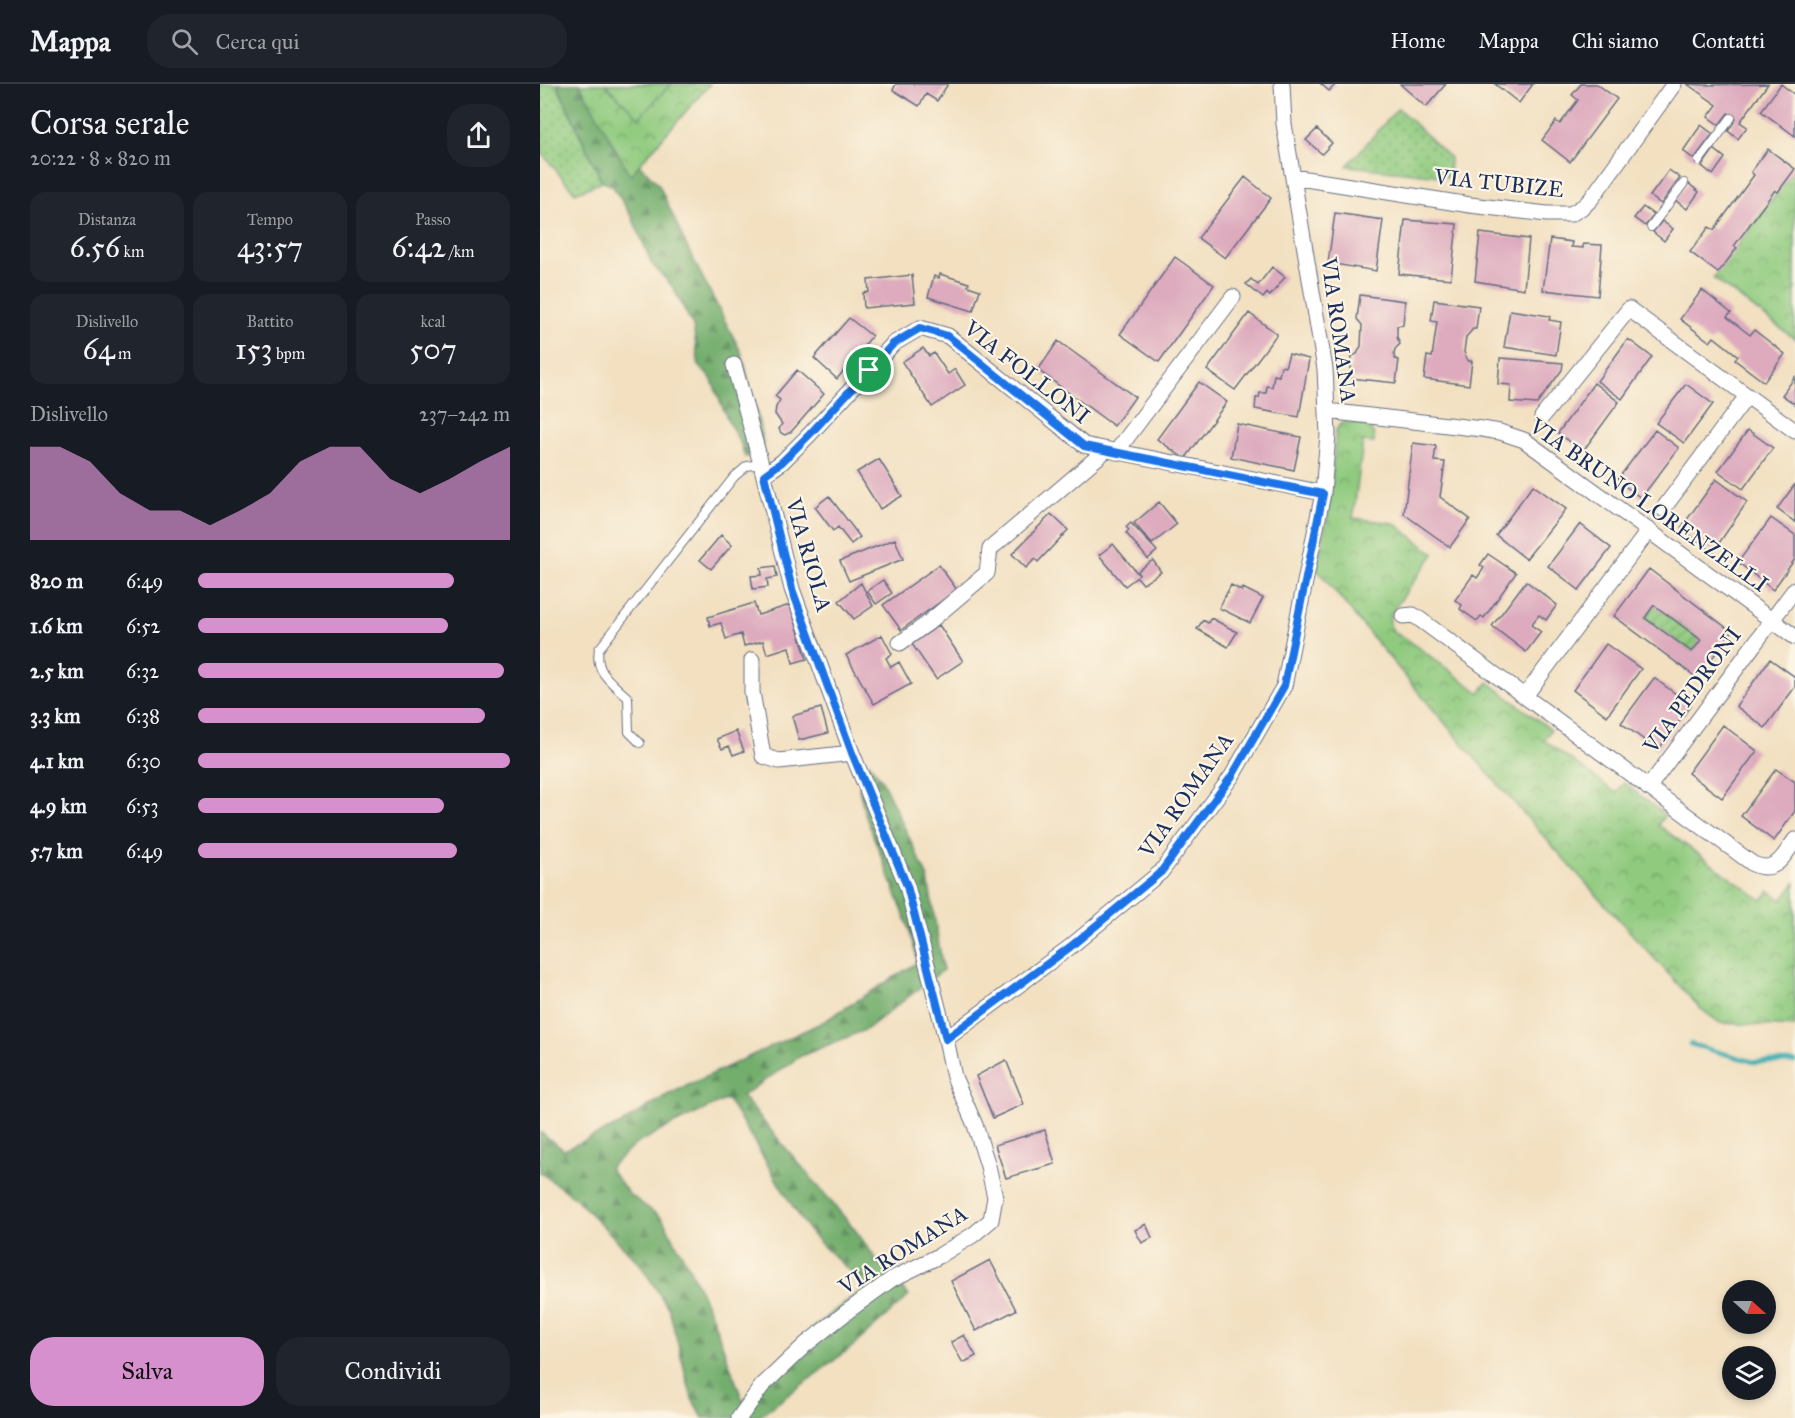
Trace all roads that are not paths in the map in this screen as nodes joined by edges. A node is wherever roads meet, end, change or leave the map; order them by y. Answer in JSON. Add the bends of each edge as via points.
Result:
{"nodes":[{"id":1,"x":1282,"y":84,"type":"edge"},
{"id":2,"x":1674,"y":84,"type":"edge"},
{"id":3,"x":1731,"y":118,"type":"dead end"},
{"id":4,"x":1700,"y":160,"type":"dead end"},
{"id":5,"x":1293,"y":177,"type":"junction"},
{"id":6,"x":1684,"y":183,"type":"dead end"},
{"id":7,"x":1652,"y":227,"type":"dead end"},
{"id":8,"x":1233,"y":297,"type":"dead end"},
{"id":9,"x":734,"y":365,"type":"dead end"},
{"id":10,"x":1747,"y":396,"type":"junction"},
{"id":11,"x":1328,"y":411,"type":"junction"},
{"id":12,"x":1542,"y":417,"type":"dead end"},
{"id":13,"x":1795,"y":431,"type":"edge"},
{"id":14,"x":1111,"y":451,"type":"junction"},
{"id":15,"x":763,"y":469,"type":"junction"},
{"id":16,"x":1323,"y":494,"type":"junction"},
{"id":17,"x":1664,"y":509,"type":"dead end"},
{"id":18,"x":1649,"y":530,"type":"junction"},
{"id":19,"x":1795,"y":589,"type":"edge"},
{"id":20,"x":1403,"y":616,"type":"dead end"},
{"id":21,"x":1772,"y":620,"type":"junction"},
{"id":22,"x":1795,"y":637,"type":"edge"},
{"id":23,"x":900,"y":643,"type":"dead end"},
{"id":24,"x":752,"y":660,"type":"dead end"},
{"id":25,"x":1525,"y":696,"type":"junction"},
{"id":26,"x":640,"y":743,"type":"dead end"},
{"id":27,"x":852,"y":753,"type":"junction"},
{"id":28,"x":1648,"y":788,"type":"junction"},
{"id":29,"x":1795,"y":840,"type":"edge"},
{"id":30,"x":946,"y":1039,"type":"junction"},
{"id":31,"x":739,"y":1418,"type":"edge"}],
"edges":[{"from":1,"to":5,"type":"street","name":"VIA ROMANA"},
{"from":2,"to":5,"type":"street","name":"VIA TUBIZE","via":[[1591,198],[1571,214],[1470,205]]},
{"from":3,"to":4,"type":"lane"},
{"from":5,"to":11,"type":"street","name":"VIA ROMANA","via":[[1325,369]]},
{"from":6,"to":7,"type":"lane"},
{"from":8,"to":14,"type":"street"},
{"from":9,"to":15,"type":"street","name":"VIA RIOLA"},
{"from":10,"to":12,"type":"street","via":[[1629,309]]},
{"from":10,"to":13,"type":"street"},
{"from":10,"to":17,"type":"street"},
{"from":11,"to":16,"type":"street","name":"VIA ROMANA"},
{"from":11,"to":18,"type":"street","name":"VIA BRUNO LORENZELLI","via":[[1514,436],[1542,451]]},
{"from":14,"to":15,"type":"street","name":"VIA FOLLONI","via":[[1084,446],[948,336],[920,328],[893,344],[782,462]]},
{"from":14,"to":16,"type":"street","name":"VIA FOLLONI"},
{"from":14,"to":23,"type":"street","name":"VIA FOLLONI","via":[[990,549],[987,573]]},
{"from":15,"to":26,"type":"lane","via":[[747,466],[734,477],[599,650],[598,668],[628,698],[628,732]]},
{"from":15,"to":27,"type":"street","name":"VIA RIOLA","via":[[792,589]]},
{"from":16,"to":30,"type":"street","name":"VIA ROMANA","via":[[1284,686],[1232,776],[1161,872],[1070,947]]},
{"from":18,"to":21,"type":"street","name":"VIA BRUNO LORENZELLI"},
{"from":18,"to":25,"type":"street"},
{"from":19,"to":21,"type":"street","name":"VIA PEDRONI"},
{"from":20,"to":25,"type":"street","name":"VIA PEDRONI","via":[[1418,618]]},
{"from":21,"to":22,"type":"street","name":"VIA BRUNO LORENZELLI"},
{"from":21,"to":28,"type":"street","name":"VIA PEDRONI"},
{"from":24,"to":27,"type":"street","via":[[752,692],[763,756],[779,761]]},
{"from":25,"to":28,"type":"street","name":"VIA PEDRONI"},
{"from":27,"to":30,"type":"street","name":"VIA RIOLA","via":[[907,886]]},
{"from":28,"to":29,"type":"street","name":"VIA PEDRONI","via":[[1760,867],[1776,864]]},
{"from":30,"to":31,"type":"street","name":"VIA ROMANA","via":[[954,1077],[988,1166],[995,1197],[991,1220],[939,1256],[892,1279],[848,1311],[762,1386]]}]}
